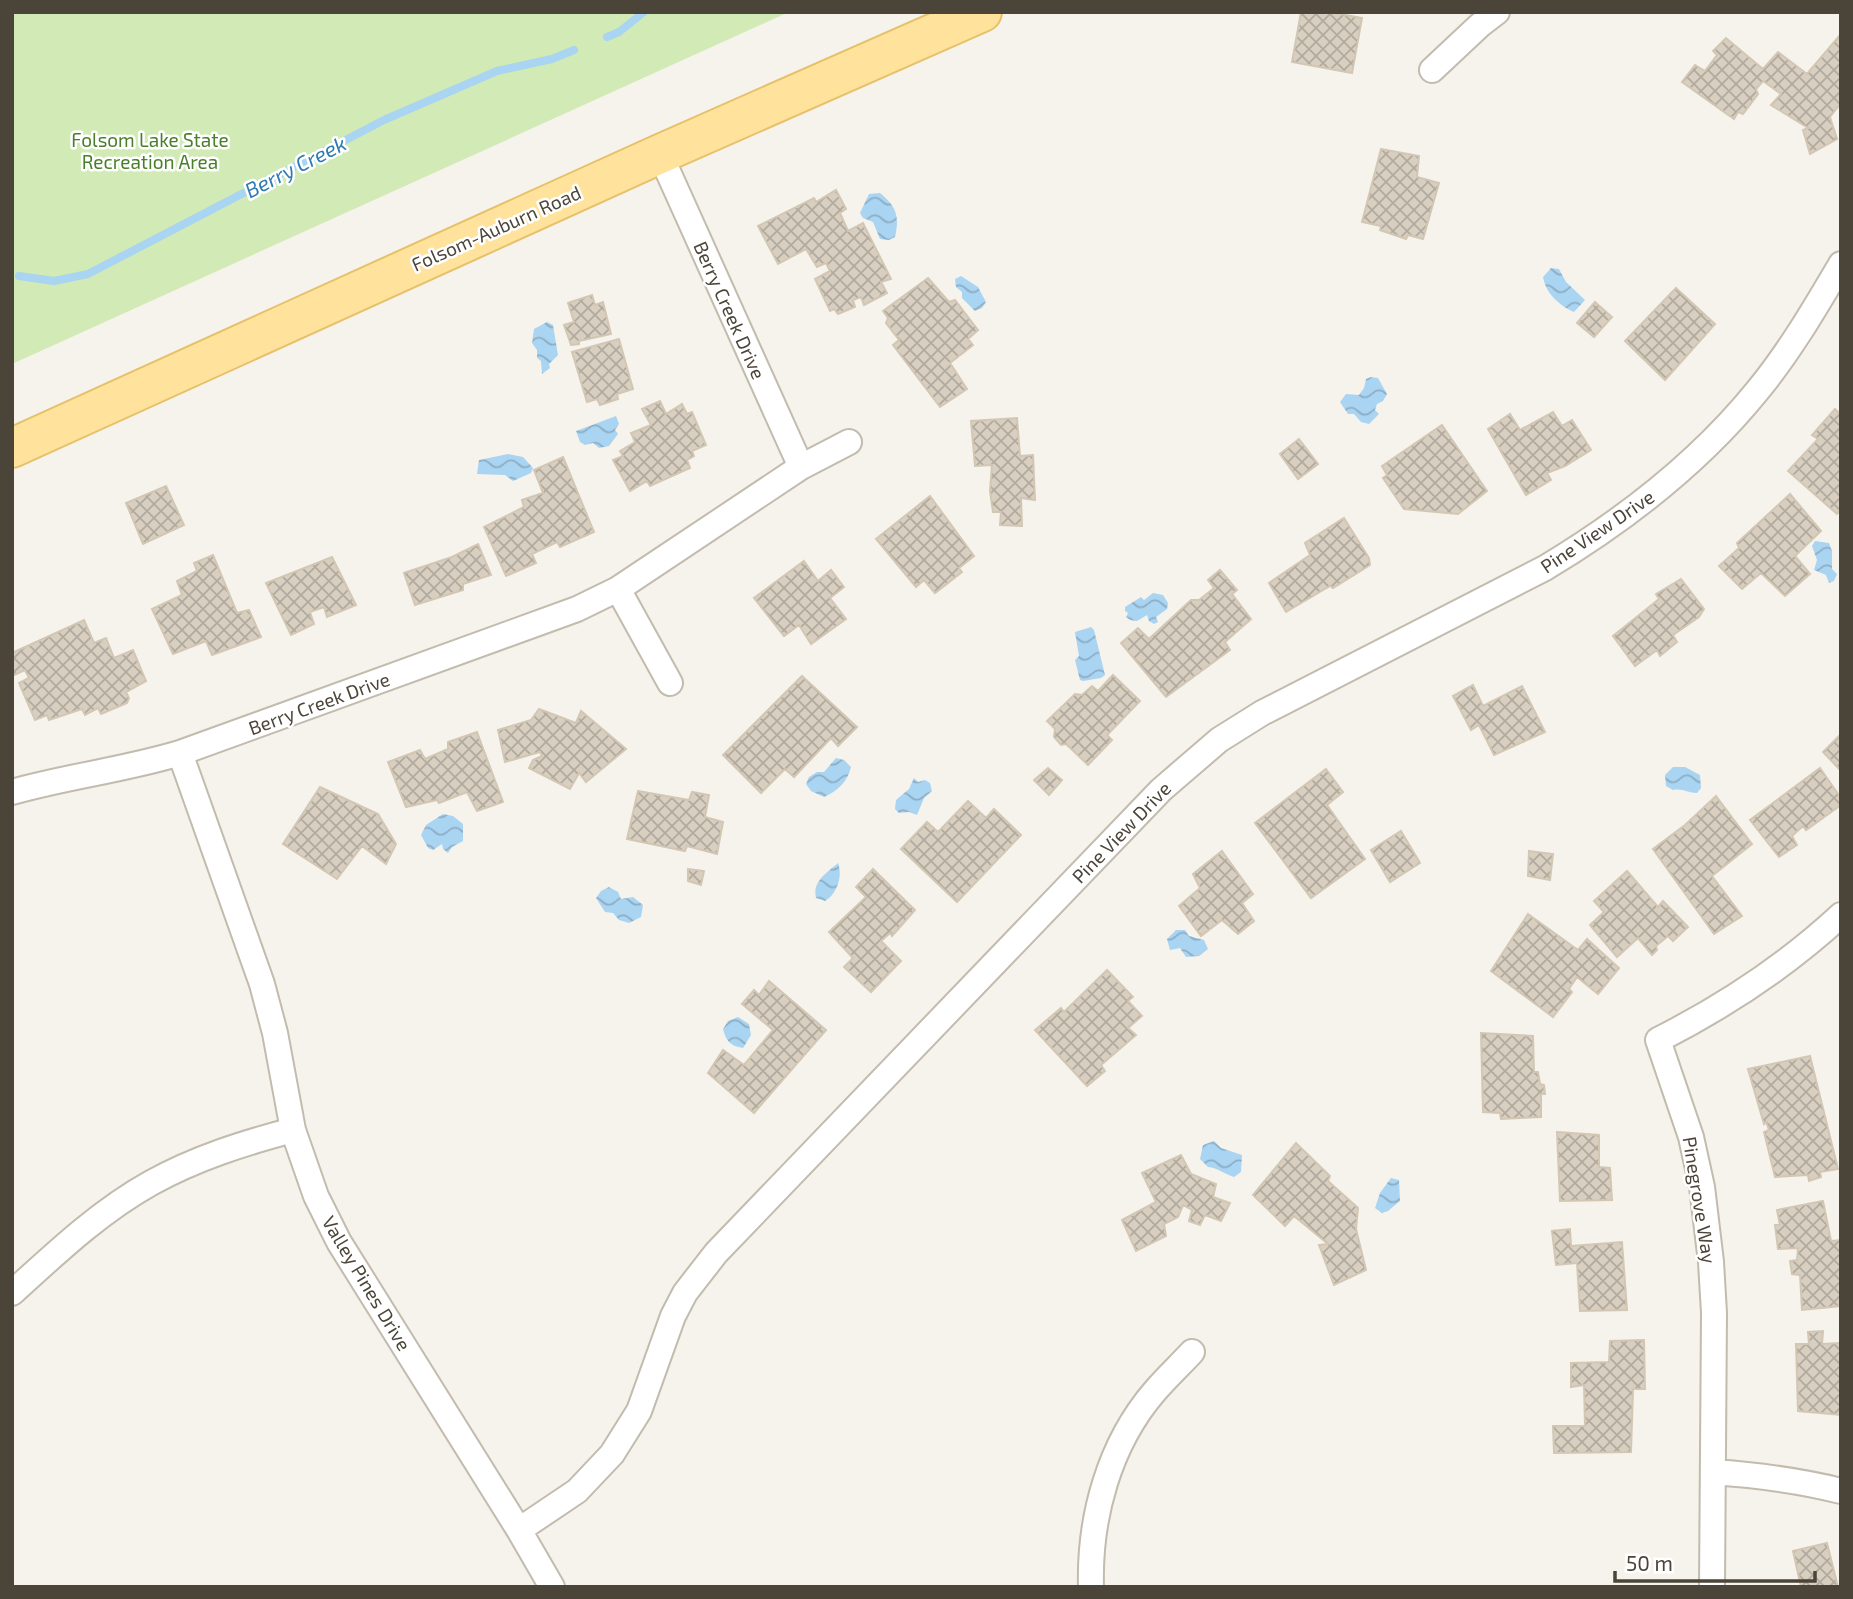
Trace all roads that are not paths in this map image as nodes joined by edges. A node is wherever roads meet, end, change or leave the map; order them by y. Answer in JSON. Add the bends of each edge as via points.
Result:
{"nodes":[{"id":1,"x":982,"y":12,"type":"edge"},
{"id":2,"x":1497,"y":12,"type":"edge"},
{"id":3,"x":1432,"y":70,"type":"dead end"},
{"id":4,"x":660,"y":154,"type":"junction"},
{"id":5,"x":1841,"y":264,"type":"edge"},
{"id":6,"x":849,"y":442,"type":"dead end"},
{"id":7,"x":12,"y":448,"type":"edge"},
{"id":8,"x":801,"y":467,"type":"junction"},
{"id":9,"x":618,"y":589,"type":"junction"},
{"id":10,"x":670,"y":683,"type":"dead end"},
{"id":11,"x":180,"y":753,"type":"junction"},
{"id":12,"x":12,"y":792,"type":"edge"},
{"id":13,"x":1841,"y":915,"type":"edge"},
{"id":14,"x":293,"y":1130,"type":"junction"},
{"id":15,"x":12,"y":1293,"type":"edge"},
{"id":16,"x":1192,"y":1352,"type":"dead end"},
{"id":17,"x":1713,"y":1472,"type":"junction"},
{"id":18,"x":1841,"y":1491,"type":"edge"},
{"id":19,"x":519,"y":1530,"type":"junction"},
{"id":20,"x":552,"y":1587,"type":"edge"},
{"id":21,"x":1091,"y":1587,"type":"edge"},
{"id":22,"x":1712,"y":1587,"type":"edge"}],
"edges":[{"from":1,"to":4,"type":"main road","name":"Folsom-Auburn Road"},
{"from":2,"to":3,"type":"street"},
{"from":4,"to":7,"type":"main road","name":"Folsom-Auburn Road"},
{"from":4,"to":8,"type":"street","name":"Berry Creek Drive"},
{"from":5,"to":19,"type":"street","name":"Pine View Drive","via":[[1803,329],[1758,390],[1707,447],[1650,498],[1545,568],[1262,713],[1219,740],[1161,790],[716,1253],[673,1316],[639,1411],[612,1454],[577,1491]]},
{"from":6,"to":8,"type":"street","name":"Berry Creek Drive"},
{"from":8,"to":9,"type":"street","name":"Berry Creek Drive"},
{"from":9,"to":10,"type":"street"},
{"from":9,"to":11,"type":"street","name":"Berry Creek Drive","via":[[577,609]]},
{"from":11,"to":12,"type":"street","name":"Berry Creek Drive"},
{"from":11,"to":14,"type":"street","name":"Valley Pines Drive","via":[[262,984]]},
{"from":13,"to":17,"type":"street","name":"Pinegrove Way","via":[[1761,981],[1658,1040],[1691,1138],[1702,1187],[1714,1313]]},
{"from":14,"to":15,"type":"street","via":[[208,1156],[151,1183],[108,1210]]},
{"from":14,"to":19,"type":"street","name":"Valley Pines Drive","via":[[338,1242]]},
{"from":16,"to":21,"type":"street","via":[[1153,1392],[1112,1462],[1095,1521]]},
{"from":17,"to":18,"type":"street","via":[[1809,1482]]},
{"from":17,"to":22,"type":"street","name":"Pinegrove Way"},
{"from":19,"to":20,"type":"street","name":"Valley Pines Drive"}]}
